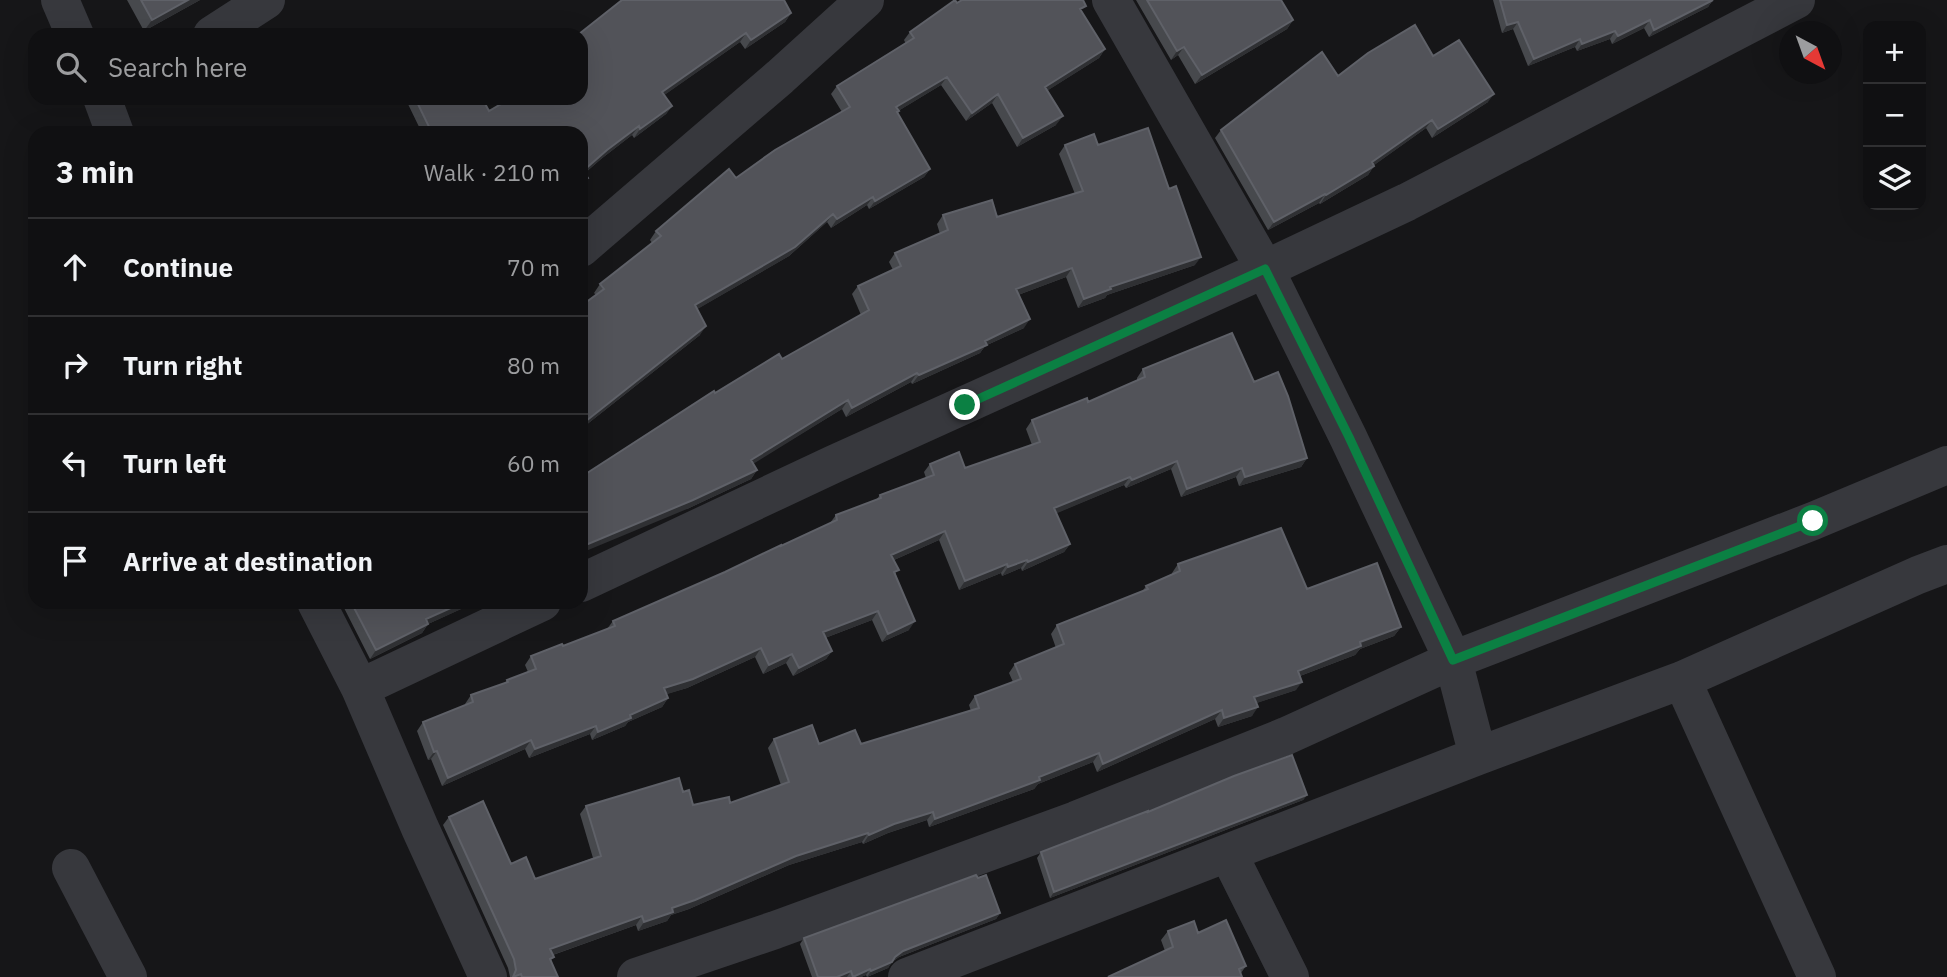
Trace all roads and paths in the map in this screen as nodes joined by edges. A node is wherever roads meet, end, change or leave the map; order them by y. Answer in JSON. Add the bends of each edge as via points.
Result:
{"nodes":[{"id":1,"x":60,"y":0,"type":"edge"},
{"id":2,"x":267,"y":0,"type":"edge"},
{"id":3,"x":865,"y":0,"type":"edge"},
{"id":4,"x":1111,"y":0,"type":"edge"},
{"id":5,"x":1796,"y":0,"type":"edge"},
{"id":6,"x":72,"y":28,"type":"edge"},
{"id":7,"x":223,"y":28,"type":"edge"},
{"id":8,"x":588,"y":242,"type":"edge"},
{"id":9,"x":1265,"y":269,"type":"junction"},
{"id":10,"x":1947,"y":465,"type":"edge"},
{"id":11,"x":1947,"y":565,"type":"edge"},
{"id":12,"x":588,"y":580,"type":"edge"},
{"id":13,"x":320,"y":609,"type":"edge"},
{"id":14,"x":526,"y":609,"type":"edge"},
{"id":15,"x":1453,"y":660,"type":"junction"},
{"id":16,"x":1682,"y":680,"type":"junction"},
{"id":17,"x":360,"y":688,"type":"junction"},
{"id":18,"x":1478,"y":756,"type":"junction"},
{"id":19,"x":1228,"y":853,"type":"junction"},
{"id":20,"x":71,"y":868,"type":"dead end"},
{"id":21,"x":128,"y":977,"type":"edge"},
{"id":22,"x":488,"y":977,"type":"edge"},
{"id":23,"x":636,"y":977,"type":"edge"},
{"id":24,"x":907,"y":977,"type":"edge"},
{"id":25,"x":1290,"y":977,"type":"edge"},
{"id":26,"x":1817,"y":977,"type":"edge"}],
"edges":[{"from":1,"to":6,"type":"street"},
{"from":2,"to":7,"type":"street"},
{"from":3,"to":8,"type":"street"},
{"from":4,"to":9,"type":"street"},
{"from":5,"to":9,"type":"street","via":[[1408,202]]},
{"from":9,"to":12,"type":"street"},
{"from":9,"to":15,"type":"street"},
{"from":10,"to":15,"type":"street"},
{"from":11,"to":16,"type":"street"},
{"from":13,"to":17,"type":"street"},
{"from":14,"to":17,"type":"street"},
{"from":15,"to":18,"type":"street"},
{"from":15,"to":23,"type":"street","via":[[1286,736],[1076,820]]},
{"from":16,"to":18,"type":"street"},
{"from":16,"to":26,"type":"street"},
{"from":17,"to":22,"type":"street"},
{"from":18,"to":19,"type":"street"},
{"from":19,"to":24,"type":"street"},
{"from":19,"to":25,"type":"street"},
{"from":20,"to":21,"type":"street"}]}
